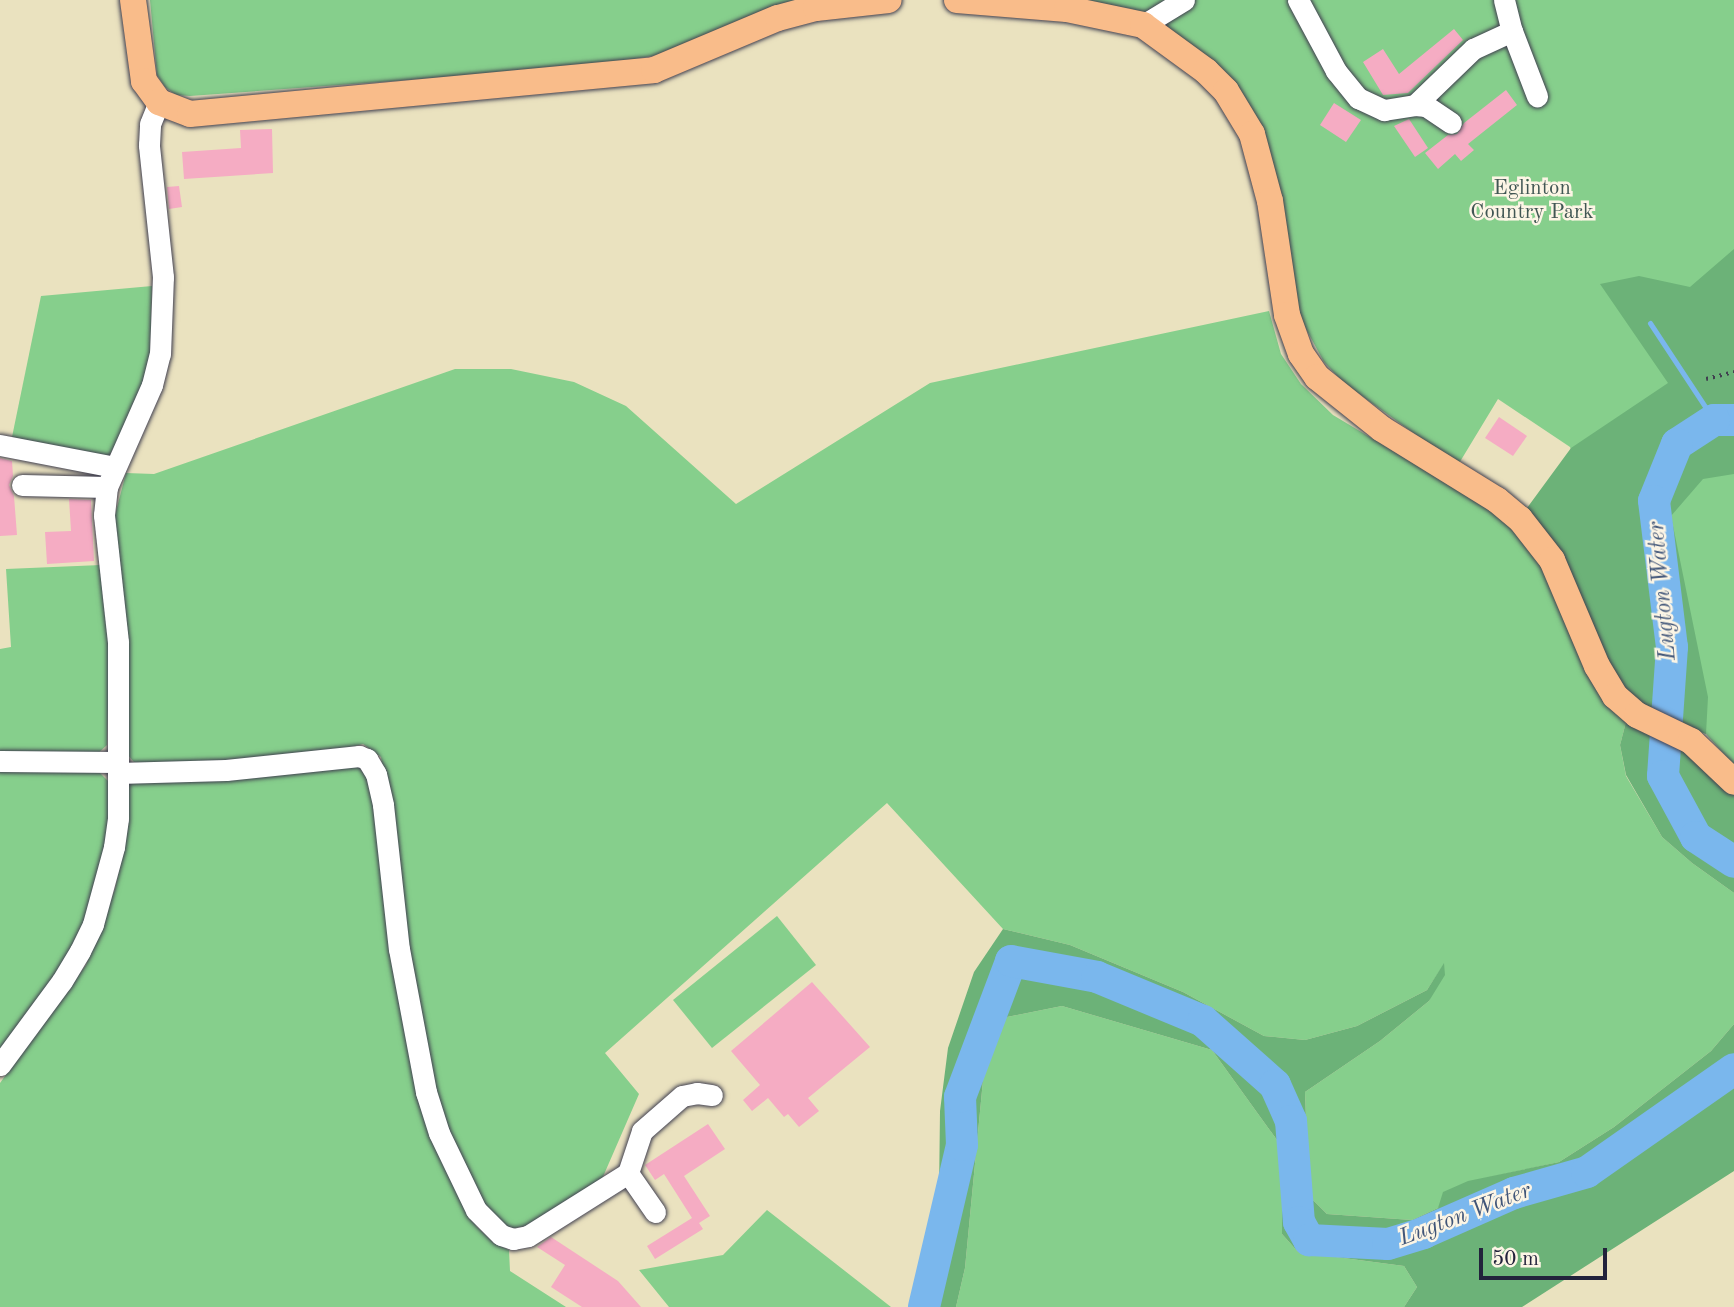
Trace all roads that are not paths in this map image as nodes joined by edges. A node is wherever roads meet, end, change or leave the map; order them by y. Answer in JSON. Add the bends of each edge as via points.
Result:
{"nodes":[{"id":1,"x":133,"y":0,"type":"edge"},
{"id":2,"x":889,"y":0,"type":"edge"},
{"id":3,"x":957,"y":0,"type":"edge"},
{"id":4,"x":1184,"y":0,"type":"edge"},
{"id":5,"x":1298,"y":0,"type":"edge"},
{"id":6,"x":1504,"y":0,"type":"edge"},
{"id":7,"x":1143,"y":25,"type":"junction"},
{"id":8,"x":1511,"y":31,"type":"junction"},
{"id":9,"x":1537,"y":96,"type":"dead end"},
{"id":10,"x":159,"y":102,"type":"junction"},
{"id":11,"x":1416,"y":105,"type":"junction"},
{"id":12,"x":1451,"y":123,"type":"dead end"},
{"id":13,"x":0,"y":445,"type":"edge"},
{"id":14,"x":114,"y":467,"type":"junction"},
{"id":15,"x":22,"y":485,"type":"dead end"},
{"id":16,"x":107,"y":487,"type":"junction"},
{"id":17,"x":0,"y":761,"type":"edge"},
{"id":18,"x":117,"y":768,"type":"junction"},
{"id":19,"x":1734,"y":782,"type":"edge"},
{"id":20,"x":0,"y":1065,"type":"edge"},
{"id":21,"x":712,"y":1095,"type":"dead end"},
{"id":22,"x":628,"y":1173,"type":"junction"},
{"id":23,"x":655,"y":1212,"type":"dead end"}],
"edges":[{"from":1,"to":10,"type":"main road","via":[[144,81]]},
{"from":2,"to":10,"type":"main road","via":[[778,18],[654,70],[190,114]]},
{"from":3,"to":7,"type":"main road","via":[[1066,9]]},
{"from":4,"to":7,"type":"street"},
{"from":5,"to":11,"type":"street","via":[[1336,71],[1359,98],[1384,110]]},
{"from":6,"to":8,"type":"street"},
{"from":7,"to":19,"type":"main road","via":[[1206,71],[1226,92],[1252,134],[1270,201],[1287,315],[1301,354],[1317,377],[1382,429],[1497,499],[1520,519],[1552,560],[1605,681],[1626,708],[1678,733]]},
{"from":8,"to":9,"type":"street"},
{"from":8,"to":11,"type":"street","via":[[1473,49]]},
{"from":10,"to":14,"type":"street","via":[[150,124],[149,145],[163,277],[160,354],[152,385]]},
{"from":11,"to":12,"type":"street","via":[[1426,106]]},
{"from":13,"to":14,"type":"street"},
{"from":14,"to":16,"type":"street"},
{"from":15,"to":16,"type":"street"},
{"from":16,"to":18,"type":"street","via":[[104,515],[118,642]]},
{"from":17,"to":18,"type":"street"},
{"from":18,"to":20,"type":"street","via":[[114,847],[93,924],[62,981]]},
{"from":18,"to":22,"type":"street","via":[[226,770],[359,756],[367,759],[376,774],[383,805],[399,949],[426,1092],[439,1133],[476,1210],[501,1235],[513,1239],[528,1236]]},
{"from":21,"to":22,"type":"street","via":[[682,1096],[654,1118],[642,1131]]},
{"from":22,"to":23,"type":"street"}]}
